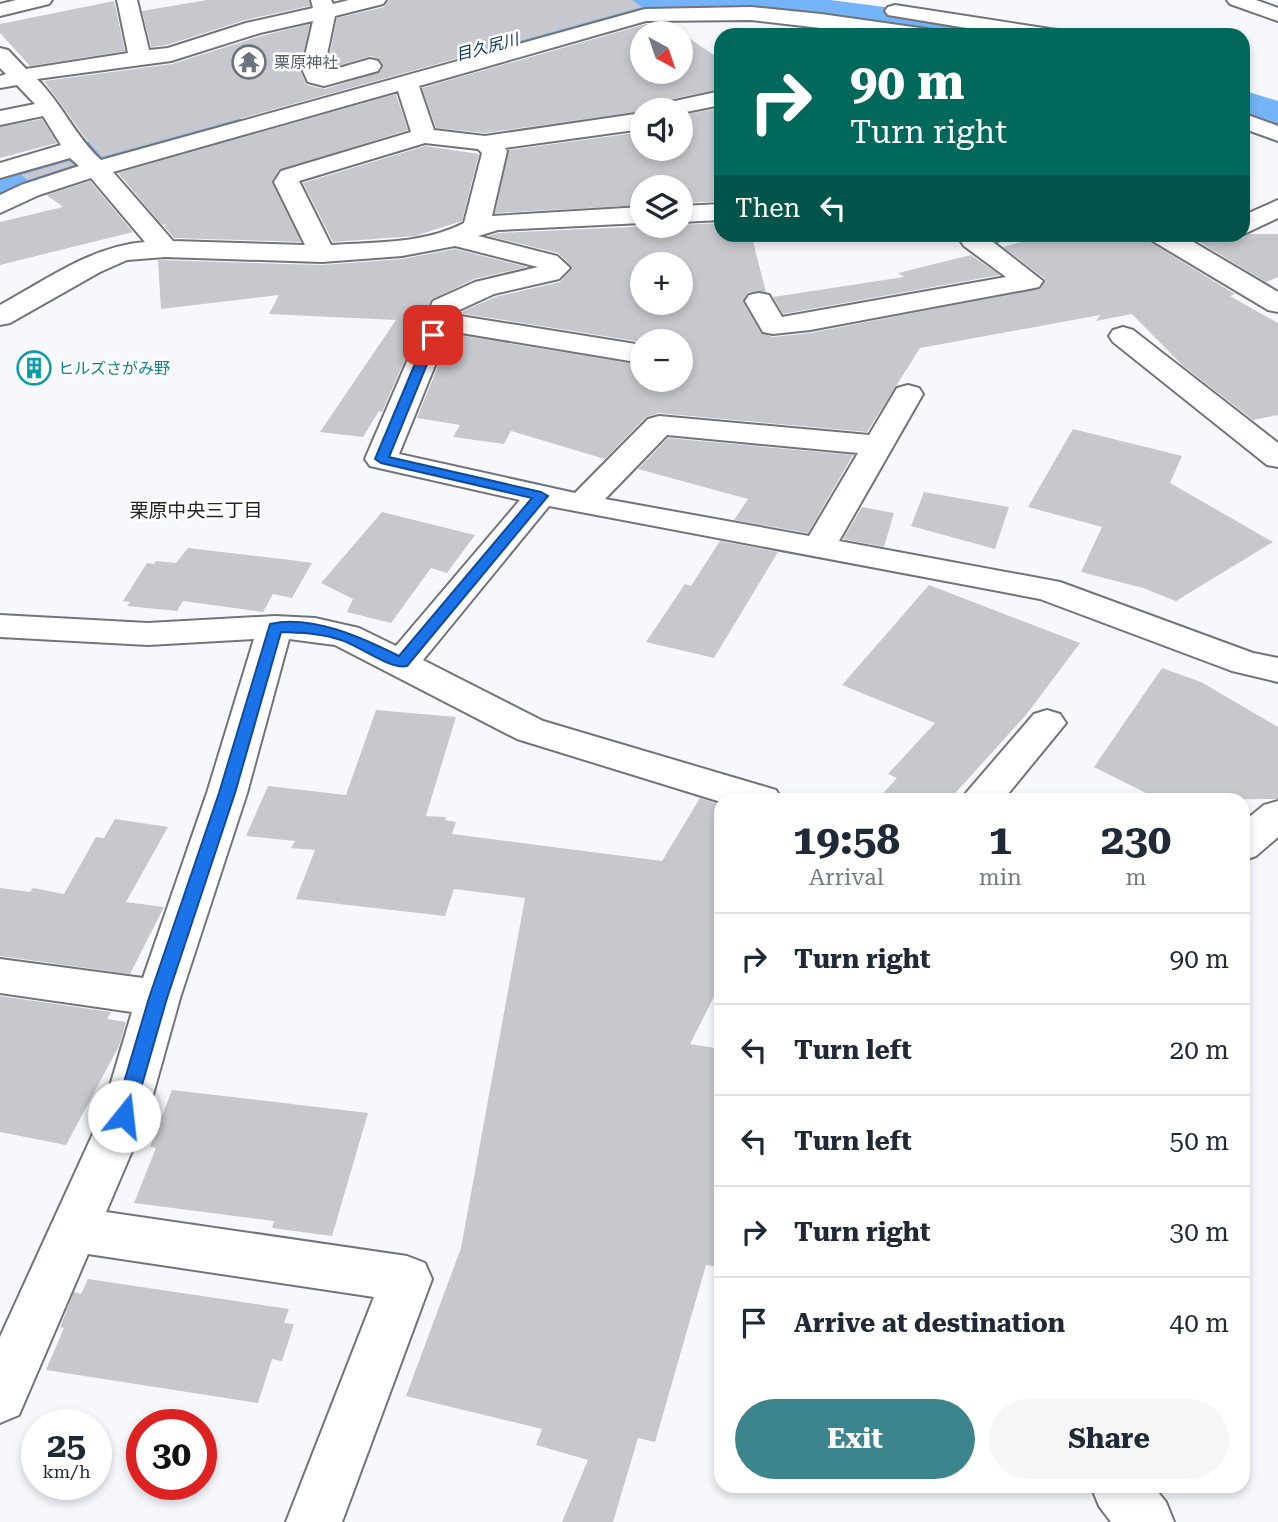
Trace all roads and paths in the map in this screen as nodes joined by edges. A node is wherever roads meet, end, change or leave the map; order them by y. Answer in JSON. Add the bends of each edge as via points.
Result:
{"nodes":[{"id":1,"x":42,"y":0,"type":"edge"},
{"id":2,"x":127,"y":0,"type":"edge"},
{"id":3,"x":376,"y":0,"type":"edge"},
{"id":4,"x":806,"y":0,"type":"edge"},
{"id":5,"x":1237,"y":0,"type":"edge"},
{"id":6,"x":709,"y":6,"type":"edge"},
{"id":7,"x":323,"y":7,"type":"edge"},
{"id":8,"x":0,"y":10,"type":"edge"},
{"id":9,"x":1278,"y":15,"type":"edge"},
{"id":10,"x":759,"y":28,"type":"edge"},
{"id":11,"x":876,"y":28,"type":"edge"},
{"id":12,"x":1036,"y":28,"type":"edge"},
{"id":13,"x":0,"y":55,"type":"edge"},
{"id":14,"x":140,"y":58,"type":"junction"},
{"id":15,"x":389,"y":61,"type":"dead end"},
{"id":16,"x":24,"y":76,"type":"junction"},
{"id":17,"x":0,"y":82,"type":"edge"},
{"id":18,"x":406,"y":82,"type":"junction"},
{"id":19,"x":714,"y":99,"type":"edge"},
{"id":20,"x":693,"y":104,"type":"edge"},
{"id":21,"x":49,"y":108,"type":"junction"},
{"id":22,"x":0,"y":118,"type":"edge"},
{"id":23,"x":1250,"y":123,"type":"edge"},
{"id":24,"x":630,"y":124,"type":"edge"},
{"id":25,"x":1278,"y":134,"type":"edge"},
{"id":26,"x":424,"y":136,"type":"junction"},
{"id":27,"x":485,"y":143,"type":"junction"},
{"id":28,"x":86,"y":159,"type":"junction"},
{"id":29,"x":0,"y":171,"type":"edge"},
{"id":30,"x":0,"y":205,"type":"edge"},
{"id":31,"x":1278,"y":208,"type":"edge"},
{"id":32,"x":714,"y":212,"type":"edge"},
{"id":33,"x":693,"y":213,"type":"edge"},
{"id":34,"x":630,"y":216,"type":"edge"},
{"id":35,"x":1250,"y":223,"type":"edge"},
{"id":36,"x":466,"y":232,"type":"junction"},
{"id":37,"x":976,"y":242,"type":"edge"},
{"id":38,"x":1175,"y":242,"type":"edge"},
{"id":39,"x":1215,"y":242,"type":"edge"},
{"id":40,"x":165,"y":249,"type":"junction"},
{"id":41,"x":1195,"y":253,"type":"junction"},
{"id":42,"x":322,"y":254,"type":"junction"},
{"id":43,"x":759,"y":302,"type":"dead end"},
{"id":44,"x":1278,"y":304,"type":"edge"},
{"id":45,"x":0,"y":317,"type":"edge"},
{"id":46,"x":437,"y":321,"type":"junction"},
{"id":47,"x":1123,"y":335,"type":"dead end"},
{"id":48,"x":630,"y":352,"type":"edge"},
{"id":49,"x":908,"y":394,"type":"dead end"},
{"id":50,"x":878,"y":445,"type":"junction"},
{"id":51,"x":1278,"y":458,"type":"edge"},
{"id":52,"x":541,"y":496,"type":"junction"},
{"id":53,"x":582,"y":504,"type":"junction"},
{"id":54,"x":818,"y":549,"type":"junction"},
{"id":55,"x":0,"y":626,"type":"edge"},
{"id":56,"x":275,"y":627,"type":"junction"},
{"id":57,"x":401,"y":663,"type":"junction"},
{"id":58,"x":1278,"y":670,"type":"edge"},
{"id":59,"x":1047,"y":723,"type":"dead end"},
{"id":60,"x":739,"y":793,"type":"edge"},
{"id":61,"x":986,"y":793,"type":"edge"},
{"id":62,"x":1278,"y":815,"type":"edge"},
{"id":63,"x":1250,"y":839,"type":"edge"},
{"id":64,"x":0,"y":976,"type":"edge"},
{"id":65,"x":158,"y":998,"type":"junction"},
{"id":66,"x":74,"y":1230,"type":"junction"},
{"id":67,"x":0,"y":1397,"type":"edge"},
{"id":68,"x":1124,"y":1493,"type":"edge"},
{"id":69,"x":314,"y":1522,"type":"edge"},
{"id":70,"x":1146,"y":1522,"type":"edge"}],
"edges":[{"from":1,"to":8,"type":"street"},
{"from":2,"to":14,"type":"street"},
{"from":3,"to":7,"type":"street"},
{"from":4,"to":12,"type":"street","via":[[1020,20]]},
{"from":5,"to":9,"type":"street"},
{"from":6,"to":10,"type":"street"},
{"from":6,"to":11,"type":"street"},
{"from":6,"to":18,"type":"street","via":[[645,15]]},
{"from":7,"to":14,"type":"street","via":[[171,54]]},
{"from":7,"to":15,"type":"street","via":[[313,69],[316,76],[324,79]]},
{"from":13,"to":16,"type":"street"},
{"from":14,"to":16,"type":"street"},
{"from":16,"to":17,"type":"street"},
{"from":16,"to":21,"type":"street"},
{"from":18,"to":26,"type":"street"},
{"from":18,"to":28,"type":"street"},
{"from":19,"to":20,"type":"street"},
{"from":21,"to":22,"type":"street"},
{"from":21,"to":28,"type":"street"},
{"from":23,"to":25,"type":"street"},
{"from":24,"to":27,"type":"street"},
{"from":26,"to":27,"type":"street"},
{"from":26,"to":42,"type":"street","via":[[290,176],[286,182]]},
{"from":27,"to":36,"type":"street","via":[[495,151]]},
{"from":28,"to":29,"type":"street"},
{"from":28,"to":30,"type":"street"},
{"from":28,"to":40,"type":"street"},
{"from":31,"to":35,"type":"street"},
{"from":32,"to":33,"type":"street"},
{"from":34,"to":36,"type":"street","via":[[498,222]]},
{"from":36,"to":42,"type":"street","via":[[402,248]]},
{"from":36,"to":46,"type":"street","via":[[557,268],[485,288],[443,307]]},
{"from":37,"to":43,"type":"street","via":[[1030,281],[773,326]]},
{"from":38,"to":41,"type":"street"},
{"from":39,"to":41,"type":"street"},
{"from":40,"to":42,"type":"street"},
{"from":40,"to":45,"type":"street","via":[[122,252]]},
{"from":41,"to":44,"type":"street"},
{"from":46,"to":48,"type":"street"},
{"from":46,"to":52,"type":"street","via":[[381,459]]},
{"from":47,"to":51,"type":"street"},
{"from":49,"to":50,"type":"street"},
{"from":50,"to":53,"type":"street","via":[[659,425]]},
{"from":50,"to":54,"type":"street"},
{"from":52,"to":53,"type":"street"},
{"from":52,"to":57,"type":"street"},
{"from":53,"to":54,"type":"street"},
{"from":54,"to":58,"type":"street","via":[[1048,590],[1245,663]]},
{"from":55,"to":56,"type":"street","via":[[148,634]]},
{"from":56,"to":57,"type":"street","via":[[346,636]]},
{"from":56,"to":65,"type":"street","via":[[227,793]]},
{"from":57,"to":60,"type":"street","via":[[530,730]]},
{"from":59,"to":61,"type":"street"},
{"from":62,"to":63,"type":"street"},
{"from":64,"to":65,"type":"street"},
{"from":65,"to":66,"type":"street","via":[[124,1116]]},
{"from":66,"to":67,"type":"street"},
{"from":66,"to":69,"type":"street","via":[[407,1279]]},
{"from":68,"to":70,"type":"street"}]}
